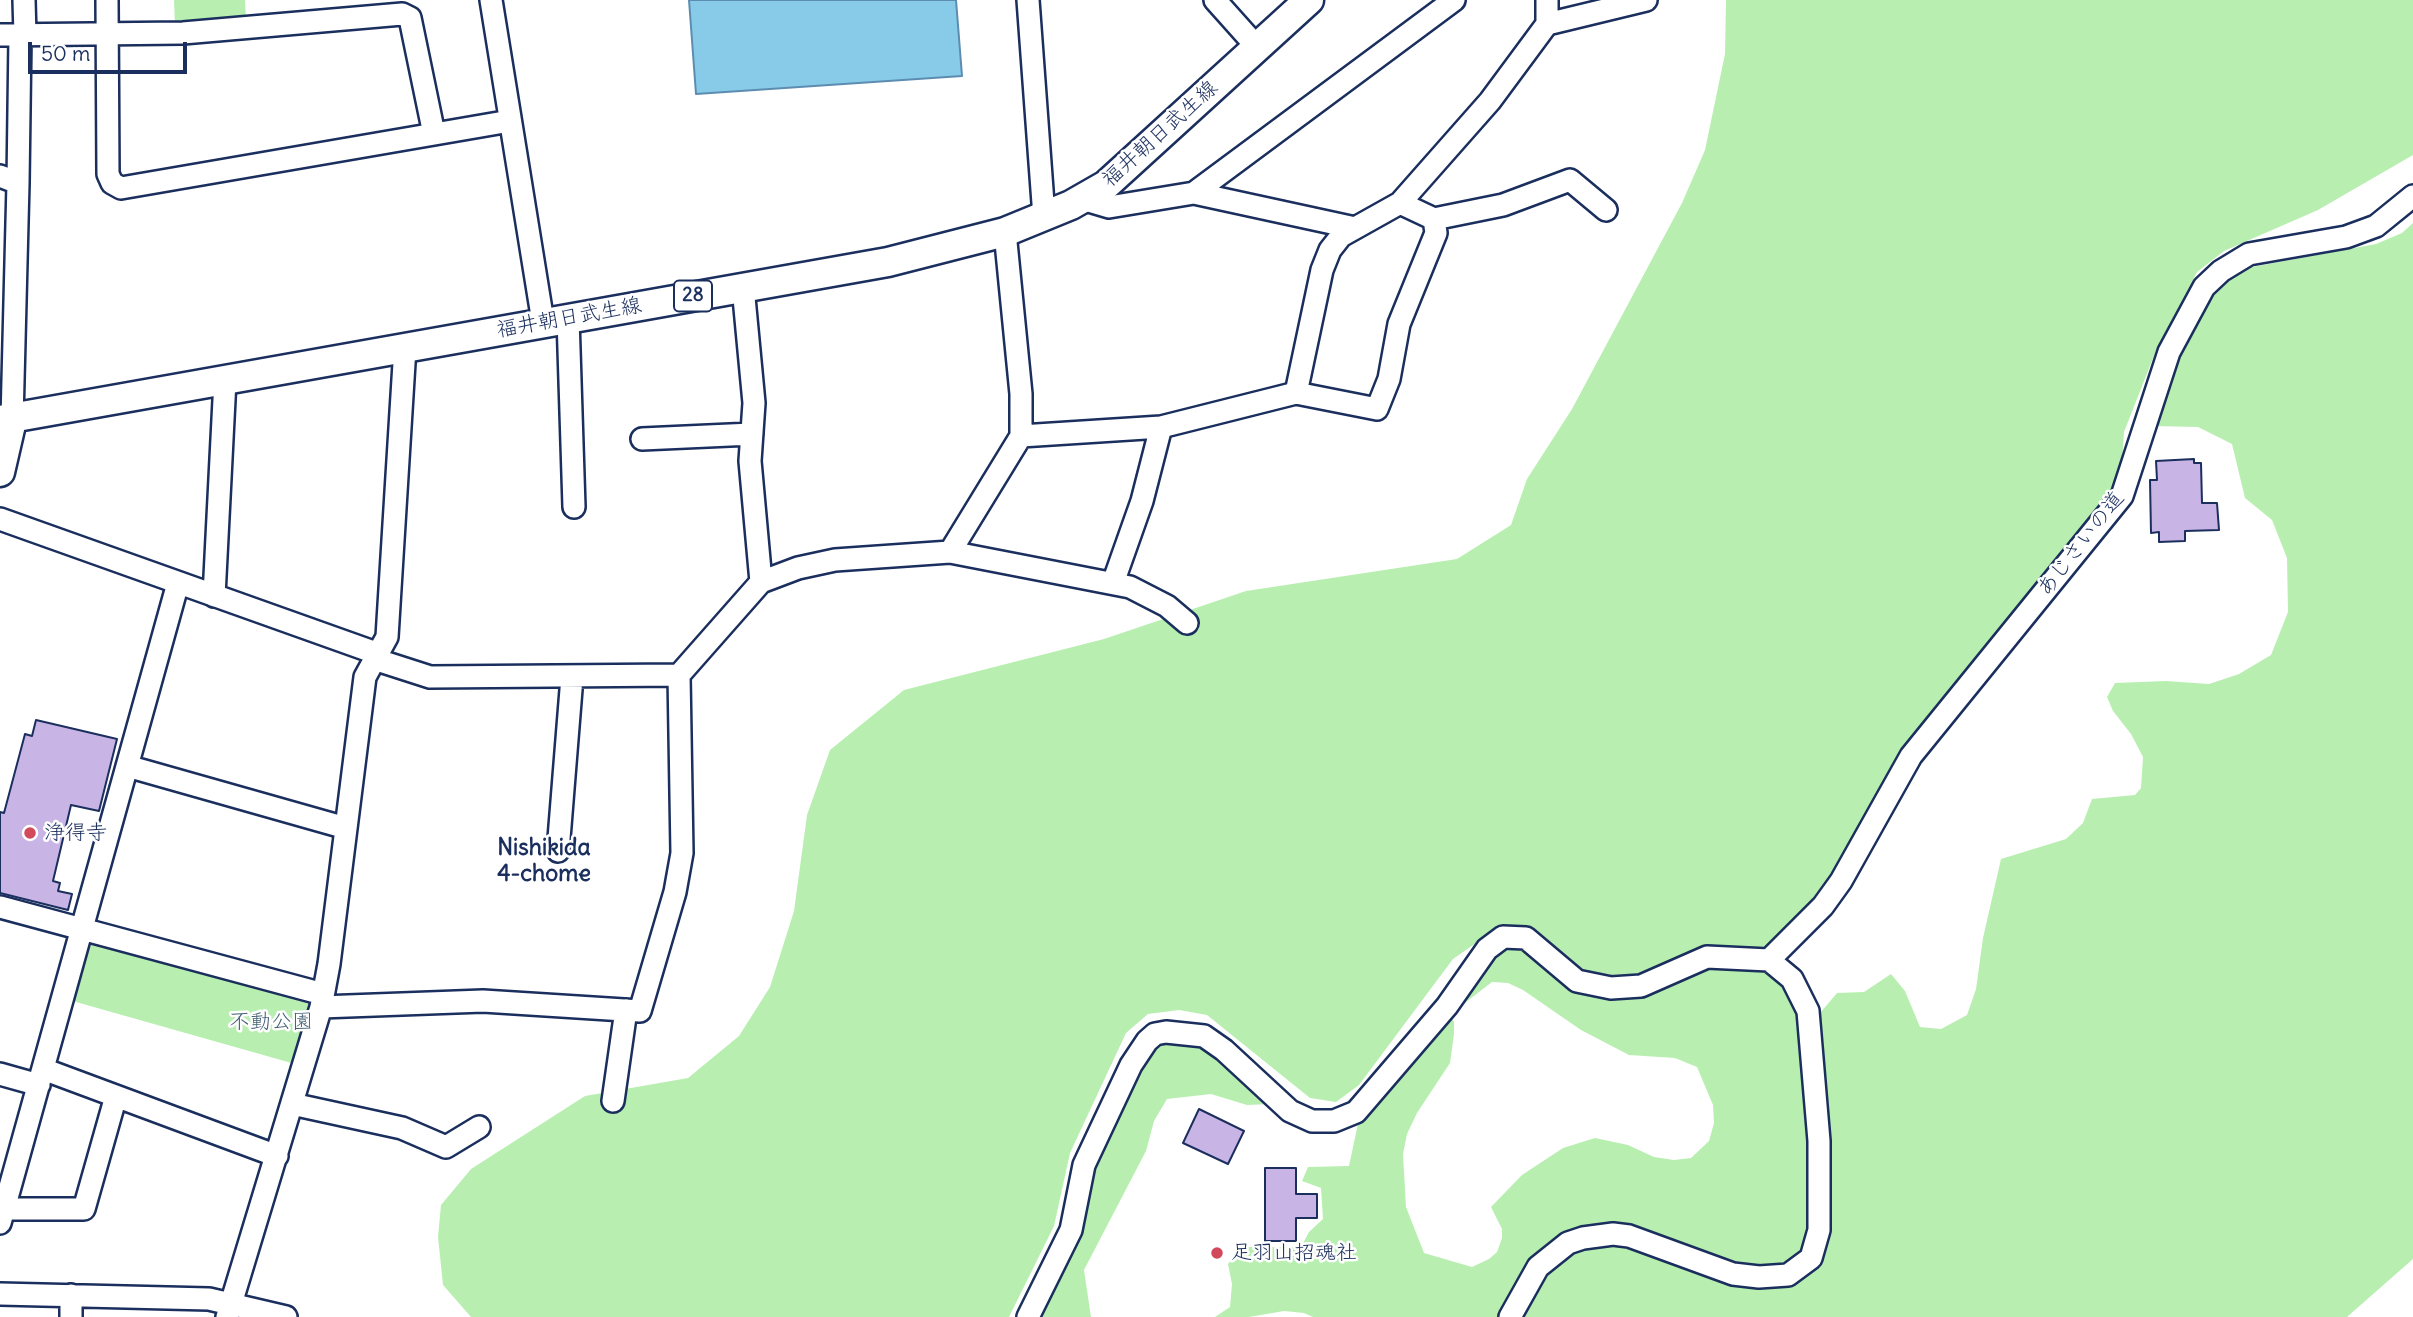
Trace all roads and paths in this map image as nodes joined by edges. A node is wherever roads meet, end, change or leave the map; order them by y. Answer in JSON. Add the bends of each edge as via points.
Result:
{"nodes":[{"id":1,"x":24,"y":0,"type":"edge"},
{"id":2,"x":107,"y":0,"type":"edge"},
{"id":3,"x":491,"y":0,"type":"edge"},
{"id":4,"x":1028,"y":0,"type":"edge"},
{"id":5,"x":1215,"y":0,"type":"edge"},
{"id":6,"x":1308,"y":0,"type":"edge"},
{"id":7,"x":1454,"y":0,"type":"edge"},
{"id":8,"x":1547,"y":0,"type":"edge"},
{"id":9,"x":1646,"y":0,"type":"edge"},
{"id":10,"x":1547,"y":24,"type":"junction"},
{"id":11,"x":108,"y":34,"type":"junction"},
{"id":12,"x":15,"y":36,"type":"edge"},
{"id":13,"x":1257,"y":47,"type":"junction"},
{"id":14,"x":10,"y":117,"type":"edge"},
{"id":15,"x":510,"y":121,"type":"junction"},
{"id":16,"x":434,"y":134,"type":"junction"},
{"id":17,"x":9,"y":180,"type":"edge"},
{"id":18,"x":1194,"y":193,"type":"junction"},
{"id":19,"x":2413,"y":196,"type":"edge"},
{"id":20,"x":1082,"y":199,"type":"junction"},
{"id":21,"x":1400,"y":202,"type":"junction"},
{"id":22,"x":1606,"y":210,"type":"dead end"},
{"id":23,"x":1044,"y":217,"type":"junction"},
{"id":24,"x":1434,"y":219,"type":"junction"},
{"id":25,"x":1355,"y":228,"type":"junction"},
{"id":26,"x":1005,"y":232,"type":"junction"},
{"id":27,"x":743,"y":287,"type":"junction"},
{"id":28,"x":8,"y":316,"type":"edge"},
{"id":29,"x":555,"y":320,"type":"junction"},
{"id":30,"x":405,"y":348,"type":"junction"},
{"id":31,"x":225,"y":380,"type":"junction"},
{"id":32,"x":1296,"y":393,"type":"junction"},
{"id":33,"x":6,"y":420,"type":"edge"},
{"id":34,"x":1161,"y":427,"type":"junction"},
{"id":35,"x":752,"y":434,"type":"junction"},
{"id":36,"x":1021,"y":436,"type":"junction"},
{"id":37,"x":642,"y":439,"type":"dead end"},
{"id":38,"x":0,"y":472,"type":"edge"},
{"id":39,"x":574,"y":507,"type":"dead end"},
{"id":40,"x":0,"y":519,"type":"edge"},
{"id":41,"x":950,"y":552,"type":"junction"},
{"id":42,"x":761,"y":582,"type":"junction"},
{"id":43,"x":178,"y":583,"type":"junction"},
{"id":44,"x":1113,"y":583,"type":"junction"},
{"id":45,"x":214,"y":596,"type":"junction"},
{"id":46,"x":1187,"y":623,"type":"dead end"},
{"id":47,"x":375,"y":656,"type":"junction"},
{"id":48,"x":679,"y":675,"type":"junction"},
{"id":49,"x":572,"y":677,"type":"junction"},
{"id":50,"x":127,"y":765,"type":"junction"},
{"id":51,"x":346,"y":828,"type":"junction"},
{"id":52,"x":558,"y":851,"type":"dead end"},
{"id":53,"x":0,"y":907,"type":"edge"},
{"id":54,"x":82,"y":929,"type":"junction"},
{"id":55,"x":1769,"y":960,"type":"junction"},
{"id":56,"x":322,"y":1000,"type":"junction"},
{"id":57,"x":626,"y":1010,"type":"junction"},
{"id":58,"x":0,"y":1074,"type":"edge"},
{"id":59,"x":41,"y":1077,"type":"junction"},
{"id":60,"x":116,"y":1096,"type":"junction"},
{"id":61,"x":613,"y":1101,"type":"dead end"},
{"id":62,"x":292,"y":1104,"type":"junction"},
{"id":63,"x":479,"y":1127,"type":"dead end"},
{"id":64,"x":276,"y":1156,"type":"junction"},
{"id":65,"x":2,"y":1216,"type":"edge"},
{"id":66,"x":0,"y":1294,"type":"edge"},
{"id":67,"x":71,"y":1295,"type":"junction"},
{"id":68,"x":230,"y":1310,"type":"edge"},
{"id":69,"x":71,"y":1317,"type":"edge"},
{"id":70,"x":286,"y":1317,"type":"edge"},
{"id":71,"x":1028,"y":1317,"type":"edge"},
{"id":72,"x":1510,"y":1317,"type":"edge"}],
"edges":[{"from":1,"to":12,"type":"street"},
{"from":2,"to":11,"type":"street"},
{"from":3,"to":15,"type":"street"},
{"from":4,"to":23,"type":"street"},
{"from":5,"to":13,"type":"street"},
{"from":6,"to":13,"type":"main road","name":"福井朝日武生線","number":"28"},
{"from":7,"to":18,"type":"street"},
{"from":8,"to":10,"type":"street"},
{"from":9,"to":10,"type":"street"},
{"from":10,"to":21,"type":"street","via":[[1490,101]]},
{"from":11,"to":12,"type":"street"},
{"from":11,"to":16,"type":"street","via":[[183,33],[402,15],[410,18]]},
{"from":11,"to":16,"type":"street","via":[[108,174],[121,188]]},
{"from":12,"to":14,"type":"street"},
{"from":13,"to":20,"type":"main road","name":"福井朝日武生線","number":"28","via":[[1107,184]]},
{"from":14,"to":17,"type":"street"},
{"from":15,"to":16,"type":"street"},
{"from":15,"to":29,"type":"street"},
{"from":17,"to":28,"type":"street"},
{"from":18,"to":20,"type":"street","via":[[1109,207]]},
{"from":18,"to":25,"type":"street"},
{"from":19,"to":55,"type":"street","name":"あじさいの道","via":[[2376,226],[2346,237],[2249,254],[2204,287],[2169,352],[2122,496],[1911,756],[1824,906]]},
{"from":20,"to":23,"type":"main road","name":"福井朝日武生線","number":"28"},
{"from":21,"to":24,"type":"street"},
{"from":21,"to":25,"type":"street"},
{"from":22,"to":24,"type":"street","via":[[1570,180],[1503,205]]},
{"from":23,"to":26,"type":"main road","name":"福井朝日武生線","number":"28"},
{"from":24,"to":32,"type":"street","via":[[1434,243],[1399,324],[1389,379],[1377,409]]},
{"from":25,"to":32,"type":"street","via":[[1341,236],[1322,270]]},
{"from":26,"to":27,"type":"main road","name":"福井朝日武生線","number":"28","via":[[888,262]]},
{"from":26,"to":36,"type":"street"},
{"from":27,"to":29,"type":"main road","name":"福井朝日武生線","number":"28"},
{"from":27,"to":35,"type":"street","via":[[754,402]]},
{"from":28,"to":33,"type":"street"},
{"from":29,"to":30,"type":"main road","name":"福井朝日武生線","number":"28"},
{"from":29,"to":39,"type":"street"},
{"from":30,"to":31,"type":"main road","name":"福井朝日武生線","number":"28"},
{"from":30,"to":47,"type":"street","via":[[387,637]]},
{"from":31,"to":33,"type":"main road","name":"福井朝日武生線","number":"28"},
{"from":31,"to":45,"type":"street"},
{"from":32,"to":34,"type":"street"},
{"from":33,"to":38,"type":"main road"},
{"from":34,"to":36,"type":"street"},
{"from":34,"to":44,"type":"street","via":[[1142,501]]},
{"from":35,"to":37,"type":"street"},
{"from":35,"to":42,"type":"street","via":[[750,461]]},
{"from":36,"to":41,"type":"street"},
{"from":40,"to":43,"type":"street"},
{"from":41,"to":42,"type":"street","via":[[835,560]]},
{"from":41,"to":44,"type":"street"},
{"from":42,"to":48,"type":"street"},
{"from":43,"to":45,"type":"street"},
{"from":43,"to":50,"type":"street"},
{"from":44,"to":46,"type":"street","via":[[1167,606]]},
{"from":45,"to":47,"type":"street"},
{"from":47,"to":49,"type":"street","via":[[430,677]]},
{"from":47,"to":51,"type":"street","via":[[365,677]]},
{"from":48,"to":49,"type":"street"},
{"from":48,"to":57,"type":"street","via":[[682,853],[640,1011]]},
{"from":49,"to":52,"type":"street"},
{"from":50,"to":51,"type":"street"},
{"from":50,"to":54,"type":"street"},
{"from":51,"to":56,"type":"street"},
{"from":53,"to":54,"type":"street"},
{"from":54,"to":56,"type":"street"},
{"from":54,"to":59,"type":"street"},
{"from":55,"to":71,"type":"street","via":[[1707,957],[1641,986],[1611,988],[1577,981],[1526,938],[1503,937],[1487,949],[1447,1006],[1356,1112],[1334,1121],[1312,1121],[1290,1111],[1204,1037],[1166,1031],[1155,1034],[1131,1065],[1084,1164],[1071,1230]]},
{"from":55,"to":72,"type":"street","via":[[1792,979],[1808,1011],[1819,1141],[1819,1230],[1811,1258],[1788,1275],[1759,1277],[1733,1274],[1629,1237],[1583,1238],[1553,1253],[1538,1267]]},
{"from":56,"to":57,"type":"street","via":[[482,1001]]},
{"from":56,"to":62,"type":"street"},
{"from":57,"to":61,"type":"street"},
{"from":58,"to":59,"type":"street"},
{"from":59,"to":60,"type":"street"},
{"from":59,"to":65,"type":"street"},
{"from":60,"to":64,"type":"street"},
{"from":60,"to":65,"type":"street","via":[[84,1209]]},
{"from":62,"to":63,"type":"street","via":[[402,1128],[446,1147]]},
{"from":62,"to":64,"type":"street"},
{"from":64,"to":68,"type":"street"},
{"from":66,"to":67,"type":"street"},
{"from":67,"to":68,"type":"street","via":[[209,1298]]},
{"from":67,"to":69,"type":"street"},
{"from":68,"to":70,"type":"street"}]}
